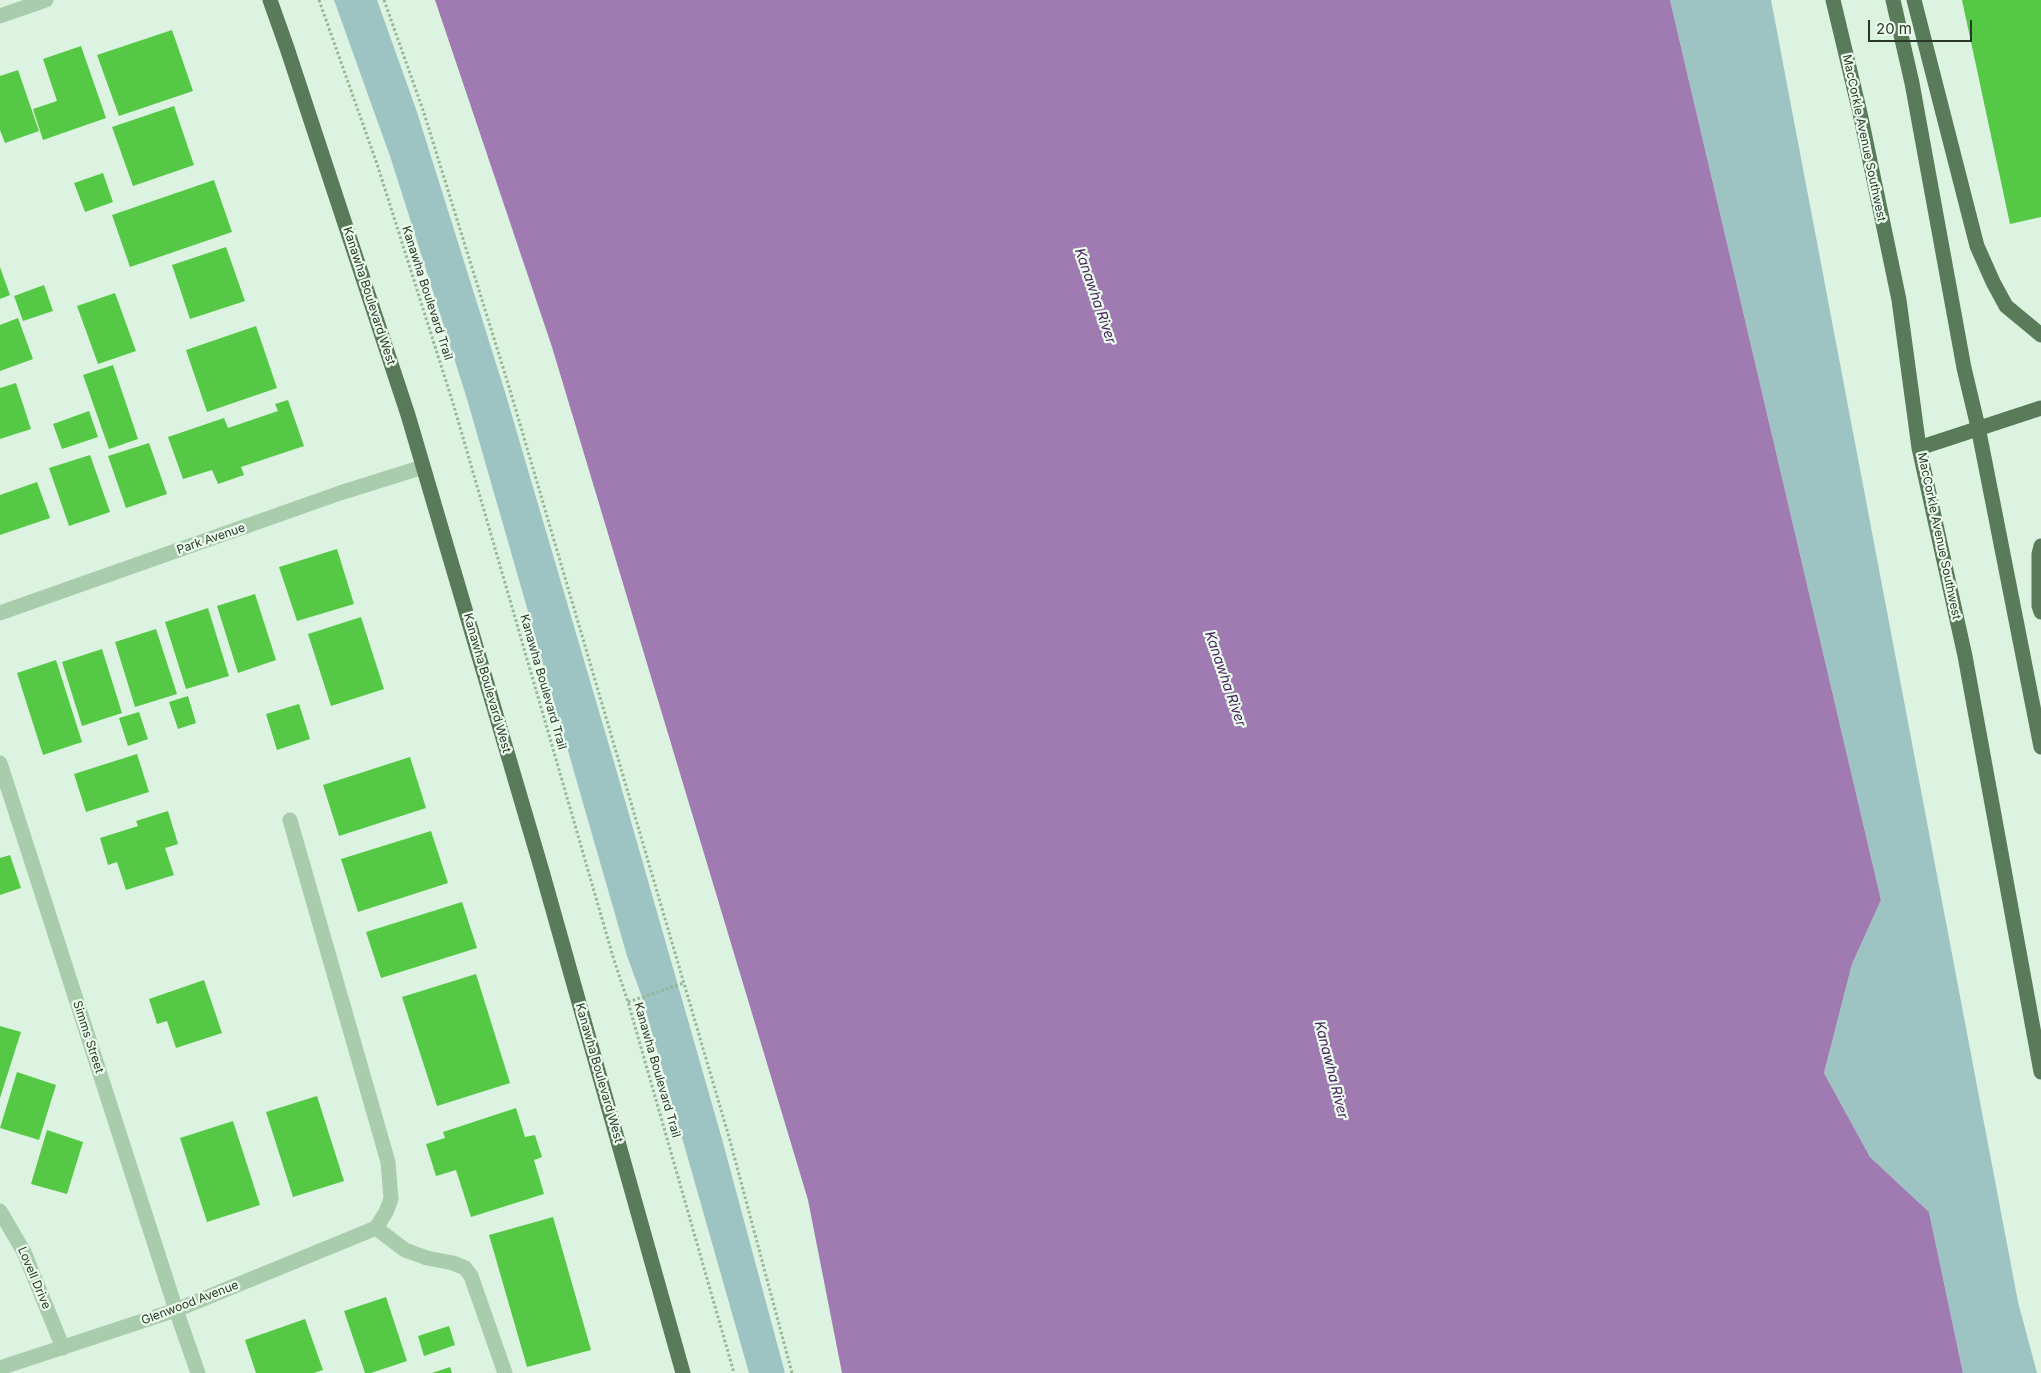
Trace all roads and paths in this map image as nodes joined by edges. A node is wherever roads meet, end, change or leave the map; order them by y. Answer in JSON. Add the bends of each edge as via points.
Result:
{"nodes":[{"id":1,"x":46,"y":0,"type":"edge"},
{"id":2,"x":270,"y":0,"type":"edge"},
{"id":3,"x":319,"y":0,"type":"edge"},
{"id":4,"x":384,"y":0,"type":"edge"},
{"id":5,"x":1833,"y":0,"type":"edge"},
{"id":6,"x":1893,"y":0,"type":"edge"},
{"id":7,"x":1914,"y":0,"type":"edge"},
{"id":8,"x":0,"y":16,"type":"edge"},
{"id":9,"x":2041,"y":335,"type":"edge"},
{"id":10,"x":2041,"y":408,"type":"edge"},
{"id":11,"x":1978,"y":427,"type":"junction"},
{"id":12,"x":1919,"y":448,"type":"junction"},
{"id":13,"x":423,"y":467,"type":"junction"},
{"id":14,"x":2041,"y":546,"type":"edge"},
{"id":15,"x":2041,"y":612,"type":"edge"},
{"id":16,"x":0,"y":613,"type":"edge"},
{"id":17,"x":2041,"y":747,"type":"edge"},
{"id":18,"x":0,"y":763,"type":"edge"},
{"id":19,"x":290,"y":820,"type":"dead end"},
{"id":20,"x":684,"y":983,"type":"junction"},
{"id":21,"x":628,"y":1002,"type":"junction"},
{"id":22,"x":2041,"y":1072,"type":"edge"},
{"id":23,"x":0,"y":1211,"type":"edge"},
{"id":24,"x":376,"y":1228,"type":"junction"},
{"id":25,"x":176,"y":1310,"type":"junction"},
{"id":26,"x":63,"y":1348,"type":"junction"},
{"id":27,"x":0,"y":1368,"type":"edge"},
{"id":28,"x":198,"y":1373,"type":"edge"},
{"id":29,"x":505,"y":1373,"type":"edge"},
{"id":30,"x":683,"y":1373,"type":"edge"},
{"id":31,"x":734,"y":1373,"type":"edge"},
{"id":32,"x":792,"y":1373,"type":"edge"}],
"edges":[{"from":1,"to":8,"type":"street"},
{"from":2,"to":13,"type":"main road","name":"Kanawha Boulevard West"},
{"from":3,"to":21,"type":"path","name":"Kanawha Boulevard Trail","via":[[377,164],[452,401]]},
{"from":4,"to":20,"type":"path","via":[[423,110],[510,390]]},
{"from":5,"to":12,"type":"main road","name":"MacCorkle Avenue Southwest","via":[[1899,300]]},
{"from":6,"to":11,"type":"main road"},
{"from":7,"to":9,"type":"main road","via":[[1977,246],[2006,306]]},
{"from":10,"to":11,"type":"main road"},
{"from":11,"to":12,"type":"main road"},
{"from":11,"to":17,"type":"main road"},
{"from":12,"to":22,"type":"main road","name":"MacCorkle Avenue Southwest","via":[[1965,656]]},
{"from":13,"to":16,"type":"street","name":"Park Avenue","via":[[340,493]]},
{"from":13,"to":30,"type":"main road","name":"Kanawha Boulevard West","via":[[542,871]]},
{"from":14,"to":15,"type":"main road"},
{"from":18,"to":25,"type":"street","name":"Simms Street"},
{"from":19,"to":24,"type":"street","via":[[388,1162],[391,1200]]},
{"from":20,"to":21,"type":"path"},
{"from":20,"to":32,"type":"path"},
{"from":21,"to":31,"type":"path","name":"Kanawha Boulevard Trail"},
{"from":23,"to":26,"type":"street","name":"Lovell Drive","via":[[24,1252]]},
{"from":24,"to":25,"type":"street","name":"Glenwood Avenue"},
{"from":24,"to":29,"type":"street","via":[[405,1250],[464,1268],[471,1276]]},
{"from":25,"to":26,"type":"street","name":"Glenwood Avenue"},
{"from":25,"to":28,"type":"street"},
{"from":26,"to":27,"type":"street","name":"Glenwood Avenue"}]}
